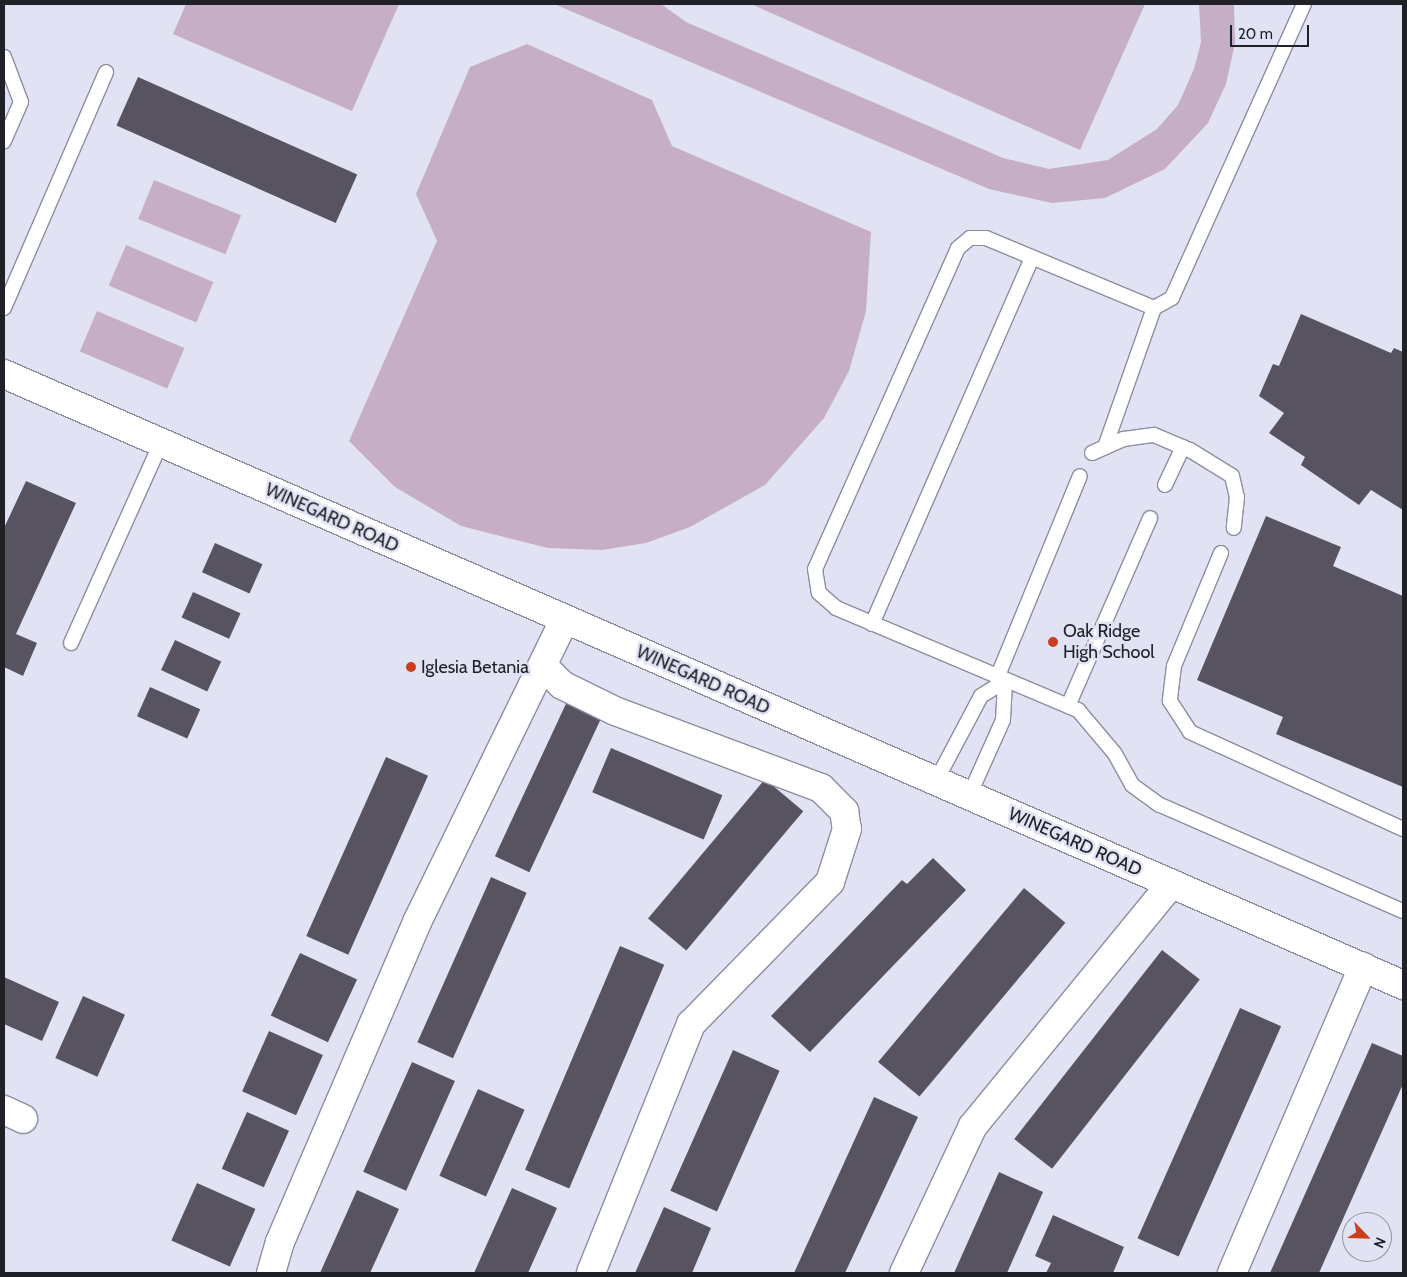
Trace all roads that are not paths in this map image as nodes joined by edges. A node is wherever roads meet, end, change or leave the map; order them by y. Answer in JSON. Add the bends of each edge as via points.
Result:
{"nodes":[{"id":1,"x":1304,"y":4,"type":"edge"},
{"id":2,"x":4,"y":57,"type":"edge"},
{"id":3,"x":106,"y":72,"type":"dead end"},
{"id":4,"x":4,"y":141,"type":"edge"},
{"id":5,"x":1032,"y":257,"type":"junction"},
{"id":6,"x":4,"y":308,"type":"edge"},
{"id":7,"x":1154,"y":308,"type":"junction"},
{"id":8,"x":5,"y":380,"type":"edge"},
{"id":9,"x":161,"y":443,"type":"junction"},
{"id":10,"x":1105,"y":447,"type":"junction"},
{"id":11,"x":1183,"y":447,"type":"junction"},
{"id":12,"x":1092,"y":454,"type":"dead end"},
{"id":13,"x":1080,"y":476,"type":"dead end"},
{"id":14,"x":1165,"y":485,"type":"dead end"},
{"id":15,"x":1150,"y":518,"type":"dead end"},
{"id":16,"x":1234,"y":528,"type":"dead end"},
{"id":17,"x":1221,"y":553,"type":"dead end"},
{"id":18,"x":565,"y":620,"type":"junction"},
{"id":19,"x":872,"y":624,"type":"junction"},
{"id":20,"x":71,"y":643,"type":"dead end"},
{"id":21,"x":544,"y":667,"type":"junction"},
{"id":22,"x":1001,"y":680,"type":"junction"},
{"id":23,"x":1068,"y":706,"type":"junction"},
{"id":24,"x":936,"y":781,"type":"junction"},
{"id":25,"x":969,"y":796,"type":"junction"},
{"id":26,"x":1403,"y":829,"type":"edge"},
{"id":27,"x":1171,"y":884,"type":"junction"},
{"id":28,"x":1403,"y":911,"type":"edge"},
{"id":29,"x":1363,"y":967,"type":"junction"},
{"id":30,"x":1403,"y":985,"type":"edge"},
{"id":31,"x":271,"y":1273,"type":"edge"},
{"id":32,"x":591,"y":1273,"type":"edge"},
{"id":33,"x":904,"y":1273,"type":"edge"},
{"id":34,"x":1232,"y":1273,"type":"edge"}],
"edges":[{"from":1,"to":7,"type":"lane","via":[[1172,298]]},
{"from":2,"to":4,"type":"lane","via":[[21,102]]},
{"from":3,"to":6,"type":"lane"},
{"from":5,"to":7,"type":"lane"},
{"from":5,"to":19,"type":"lane"},
{"from":5,"to":19,"type":"lane","via":[[986,238],[970,238],[958,248],[815,569],[819,593],[836,608]]},
{"from":7,"to":10,"type":"lane"},
{"from":8,"to":9,"type":"street","name":"WINEGARD ROAD"},
{"from":9,"to":18,"type":"street","name":"WINEGARD ROAD"},
{"from":9,"to":20,"type":"lane"},
{"from":10,"to":11,"type":"lane","via":[[1154,435]]},
{"from":10,"to":12,"type":"lane"},
{"from":11,"to":14,"type":"lane"},
{"from":11,"to":16,"type":"lane","via":[[1232,476],[1237,498]]},
{"from":13,"to":22,"type":"lane"},
{"from":15,"to":23,"type":"lane"},
{"from":17,"to":26,"type":"lane","via":[[1174,666],[1170,702],[1190,732]]},
{"from":18,"to":21,"type":"street"},
{"from":18,"to":24,"type":"street","name":"WINEGARD ROAD"},
{"from":19,"to":22,"type":"lane"},
{"from":21,"to":31,"type":"street","via":[[418,920],[280,1242]]},
{"from":21,"to":32,"type":"street","via":[[562,685],[615,712],[821,788],[844,811],[847,829],[830,882],[691,1024]]},
{"from":22,"to":23,"type":"lane"},
{"from":22,"to":24,"type":"lane","via":[[981,696]]},
{"from":22,"to":25,"type":"lane","via":[[1003,720]]},
{"from":23,"to":28,"type":"lane","via":[[1078,710],[1115,754],[1132,785],[1160,805]]},
{"from":24,"to":25,"type":"street","name":"WINEGARD ROAD"},
{"from":25,"to":27,"type":"street","name":"WINEGARD ROAD"},
{"from":27,"to":29,"type":"street","name":"WINEGARD ROAD"},
{"from":27,"to":33,"type":"street","via":[[973,1126]]},
{"from":29,"to":30,"type":"street","name":"WINEGARD ROAD"},
{"from":29,"to":34,"type":"street"}]}
